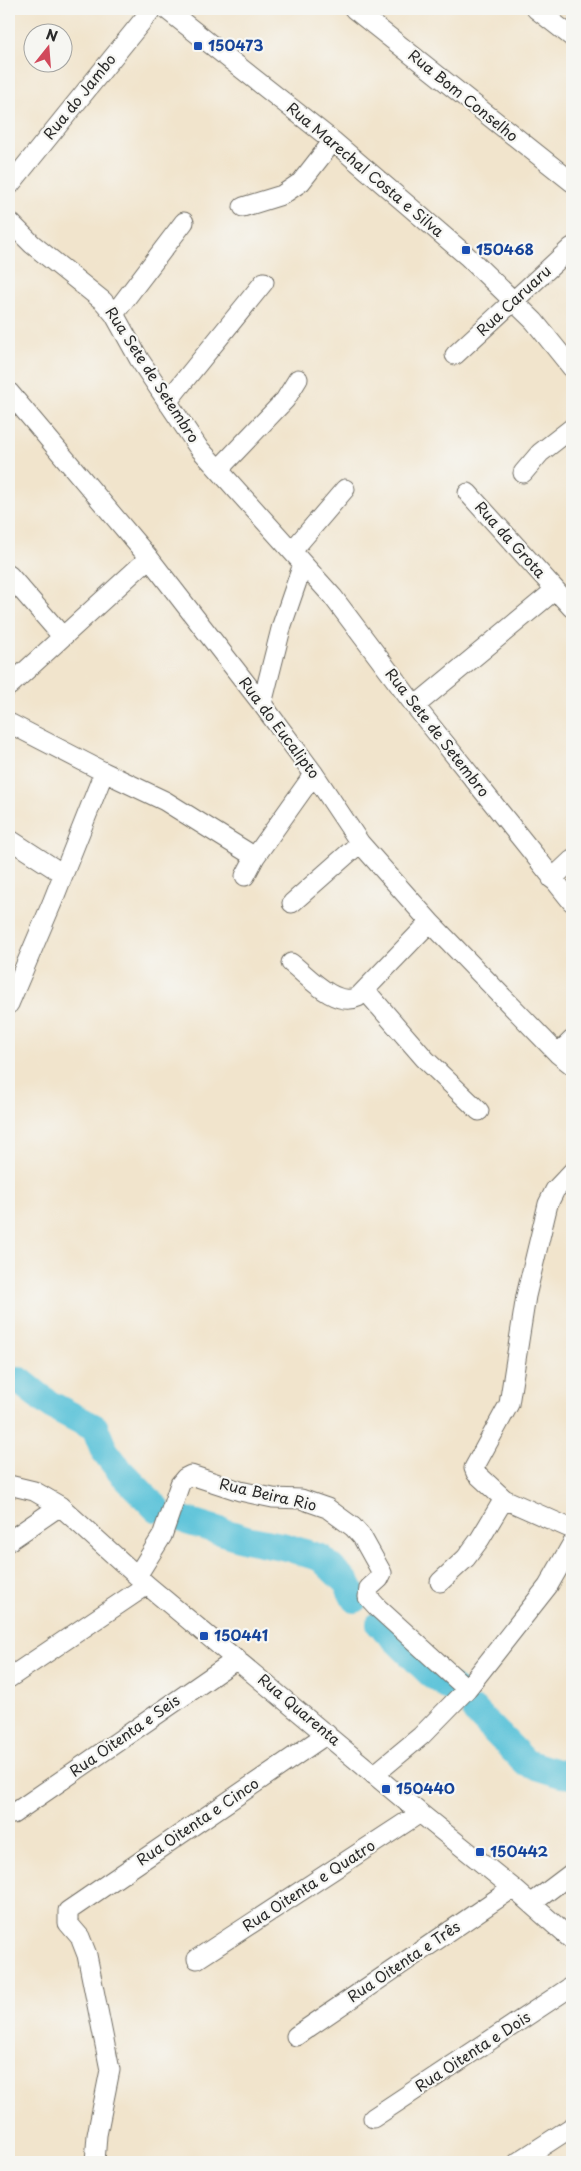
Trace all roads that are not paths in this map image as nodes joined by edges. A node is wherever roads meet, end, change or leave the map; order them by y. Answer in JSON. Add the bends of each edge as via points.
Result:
{"nodes":[{"id":1,"x":152,"y":9,"type":"edge"},
{"id":2,"x":166,"y":9,"type":"edge"},
{"id":3,"x":354,"y":9,"type":"edge"},
{"id":4,"x":536,"y":9,"type":"edge"},
{"id":5,"x":572,"y":37,"type":"edge"},
{"id":6,"x":333,"y":141,"type":"junction"},
{"id":7,"x":572,"y":182,"type":"edge"},
{"id":8,"x":9,"y":186,"type":"edge"},
{"id":9,"x":243,"y":207,"type":"dead end"},
{"id":10,"x":9,"y":221,"type":"edge"},
{"id":11,"x":184,"y":222,"type":"dead end"},
{"id":12,"x":572,"y":247,"type":"edge"},
{"id":13,"x":264,"y":282,"type":"dead end"},
{"id":14,"x":515,"y":301,"type":"junction"},
{"id":15,"x":114,"y":314,"type":"junction"},
{"id":16,"x":455,"y":355,"type":"dead end"},
{"id":17,"x":572,"y":368,"type":"edge"},
{"id":18,"x":298,"y":380,"type":"dead end"},
{"id":19,"x":9,"y":392,"type":"edge"},
{"id":20,"x":168,"y":402,"type":"junction"},
{"id":21,"x":572,"y":428,"type":"edge"},
{"id":22,"x":218,"y":470,"type":"junction"},
{"id":23,"x":523,"y":473,"type":"dead end"},
{"id":24,"x":345,"y":489,"type":"dead end"},
{"id":25,"x":468,"y":493,"type":"dead end"},
{"id":26,"x":149,"y":558,"type":"junction"},
{"id":27,"x":298,"y":558,"type":"junction"},
{"id":28,"x":9,"y":575,"type":"edge"},
{"id":29,"x":555,"y":590,"type":"junction"},
{"id":30,"x":572,"y":608,"type":"edge"},
{"id":31,"x":62,"y":636,"type":"junction"},
{"id":32,"x":9,"y":686,"type":"edge"},
{"id":33,"x":262,"y":704,"type":"junction"},
{"id":34,"x":415,"y":706,"type":"junction"},
{"id":35,"x":9,"y":723,"type":"edge"},
{"id":36,"x":104,"y":772,"type":"junction"},
{"id":37,"x":314,"y":774,"type":"junction"},
{"id":38,"x":9,"y":839,"type":"edge"},
{"id":39,"x":360,"y":843,"type":"junction"},
{"id":40,"x":255,"y":857,"type":"junction"},
{"id":41,"x":572,"y":860,"type":"edge"},
{"id":42,"x":63,"y":874,"type":"junction"},
{"id":43,"x":245,"y":876,"type":"dead end"},
{"id":44,"x":552,"y":879,"type":"junction"},
{"id":45,"x":572,"y":902,"type":"edge"},
{"id":46,"x":292,"y":903,"type":"dead end"},
{"id":47,"x":430,"y":922,"type":"junction"},
{"id":48,"x":291,"y":963,"type":"dead end"},
{"id":49,"x":365,"y":990,"type":"junction"},
{"id":50,"x":9,"y":1004,"type":"edge"},
{"id":51,"x":572,"y":1040,"type":"edge"},
{"id":52,"x":565,"y":1059,"type":"edge"},
{"id":53,"x":479,"y":1111,"type":"dead end"},
{"id":54,"x":572,"y":1172,"type":"edge"},
{"id":55,"x":15,"y":1486,"type":"edge"},
{"id":56,"x":504,"y":1499,"type":"junction"},
{"id":57,"x":60,"y":1506,"type":"junction"},
{"id":58,"x":572,"y":1529,"type":"edge"},
{"id":59,"x":9,"y":1541,"type":"edge"},
{"id":60,"x":572,"y":1544,"type":"edge"},
{"id":61,"x":142,"y":1580,"type":"junction"},
{"id":62,"x":440,"y":1582,"type":"dead end"},
{"id":63,"x":238,"y":1659,"type":"junction"},
{"id":64,"x":9,"y":1678,"type":"edge"},
{"id":65,"x":467,"y":1689,"type":"junction"},
{"id":66,"x":327,"y":1734,"type":"junction"},
{"id":67,"x":374,"y":1775,"type":"junction"},
{"id":68,"x":420,"y":1813,"type":"junction"},
{"id":69,"x":13,"y":1814,"type":"dead end"},
{"id":70,"x":572,"y":1873,"type":"edge"},
{"id":71,"x":513,"y":1888,"type":"junction"},
{"id":72,"x":531,"y":1904,"type":"junction"},
{"id":73,"x":572,"y":1940,"type":"edge"},
{"id":74,"x":198,"y":1959,"type":"dead end"},
{"id":75,"x":572,"y":1986,"type":"edge"},
{"id":76,"x":296,"y":2036,"type":"dead end"},
{"id":77,"x":373,"y":2118,"type":"dead end"},
{"id":78,"x":572,"y":2127,"type":"edge"},
{"id":79,"x":95,"y":2162,"type":"edge"},
{"id":80,"x":518,"y":2162,"type":"edge"}],
"edges":[{"from":1,"to":8,"type":"street","name":"Rua do Jambo"},
{"from":2,"to":6,"type":"street","name":"Rua Marechal Costa e Silva"},
{"from":3,"to":7,"type":"street","name":"Rua Bom Conselho"},
{"from":4,"to":5,"type":"street"},
{"from":6,"to":9,"type":"street","via":[[301,182],[282,195]]},
{"from":6,"to":14,"type":"street","name":"Rua Marechal Costa e Silva"},
{"from":10,"to":15,"type":"street","name":"Rua Sete de Setembro"},
{"from":11,"to":15,"type":"street"},
{"from":12,"to":14,"type":"street","name":"Rua Caruaru"},
{"from":13,"to":20,"type":"street"},
{"from":14,"to":16,"type":"street","name":"Rua Caruaru"},
{"from":14,"to":17,"type":"street","name":"Rua Marechal Costa e Silva"},
{"from":15,"to":20,"type":"street","name":"Rua Sete de Setembro"},
{"from":18,"to":22,"type":"street","via":[[286,400]]},
{"from":19,"to":26,"type":"street","name":"Rua do Eucalipto"},
{"from":20,"to":22,"type":"street","name":"Rua Sete de Setembro"},
{"from":21,"to":23,"type":"street","via":[[540,453]]},
{"from":22,"to":27,"type":"street","name":"Rua Sete de Setembro"},
{"from":24,"to":27,"type":"street"},
{"from":25,"to":29,"type":"street","name":"Rua da Grota"},
{"from":26,"to":31,"type":"street"},
{"from":26,"to":33,"type":"street","name":"Rua do Eucalipto"},
{"from":27,"to":33,"type":"street"},
{"from":27,"to":34,"type":"street","name":"Rua Sete de Setembro","via":[[333,597]]},
{"from":28,"to":31,"type":"street"},
{"from":29,"to":30,"type":"street","name":"Rua da Grota"},
{"from":29,"to":34,"type":"street"},
{"from":31,"to":32,"type":"street"},
{"from":33,"to":37,"type":"street","name":"Rua do Eucalipto"},
{"from":34,"to":44,"type":"street","name":"Rua Sete de Setembro"},
{"from":35,"to":36,"type":"street"},
{"from":36,"to":40,"type":"street","via":[[165,800]]},
{"from":36,"to":42,"type":"street"},
{"from":37,"to":39,"type":"street","name":"Rua do Eucalipto"},
{"from":37,"to":40,"type":"street"},
{"from":38,"to":42,"type":"street"},
{"from":39,"to":46,"type":"street"},
{"from":39,"to":47,"type":"street","name":"Rua do Eucalipto"},
{"from":40,"to":43,"type":"street"},
{"from":41,"to":44,"type":"street"},
{"from":42,"to":50,"type":"street"},
{"from":44,"to":45,"type":"street","name":"Rua Sete de Setembro"},
{"from":47,"to":49,"type":"street"},
{"from":47,"to":52,"type":"street","name":"Rua do Eucalipto"},
{"from":48,"to":49,"type":"street","via":[[330,994],[344,1000],[351,1001]]},
{"from":49,"to":53,"type":"street","via":[[425,1059]]},
{"from":51,"to":52,"type":"street","name":"Rua do Eucalipto"},
{"from":54,"to":56,"type":"street","via":[[554,1190],[548,1204],[526,1296],[509,1404],[474,1468]]},
{"from":55,"to":57,"type":"street","name":"Rua Quarenta","via":[[34,1491]]},
{"from":56,"to":58,"type":"street"},
{"from":56,"to":62,"type":"street","via":[[466,1558]]},
{"from":57,"to":59,"type":"street"},
{"from":57,"to":61,"type":"street","name":"Rua Quarenta"},
{"from":60,"to":65,"type":"street","via":[[548,1586]]},
{"from":61,"to":63,"type":"street","name":"Rua Quarenta"},
{"from":61,"to":64,"type":"street"},
{"from":61,"to":65,"type":"street","name":"Rua Beira Rio","via":[[180,1484],[191,1475],[246,1492],[312,1502],[353,1527],[382,1570],[382,1575],[369,1588],[368,1596]]},
{"from":63,"to":66,"type":"street","name":"Rua Quarenta"},
{"from":63,"to":69,"type":"street","name":"Rua Oitenta e Seis"},
{"from":65,"to":67,"type":"street","via":[[421,1736]]},
{"from":66,"to":67,"type":"street","name":"Rua Quarenta"},
{"from":66,"to":79,"type":"street","name":"Rua Oitenta e Cinco","via":[[68,1911],[68,1923],[80,1937],[86,1955],[110,2070]]},
{"from":67,"to":68,"type":"street","name":"Rua Quarenta"},
{"from":68,"to":71,"type":"street","name":"Rua Quarenta"},
{"from":68,"to":74,"type":"street","name":"Rua Oitenta e Quatro"},
{"from":70,"to":72,"type":"street"},
{"from":71,"to":72,"type":"street","name":"Rua Quarenta"},
{"from":71,"to":76,"type":"street","name":"Rua Oitenta e Três"},
{"from":72,"to":73,"type":"street","name":"Rua Quarenta"},
{"from":75,"to":77,"type":"street","name":"Rua Oitenta e Dois"},
{"from":78,"to":80,"type":"street"}]}
